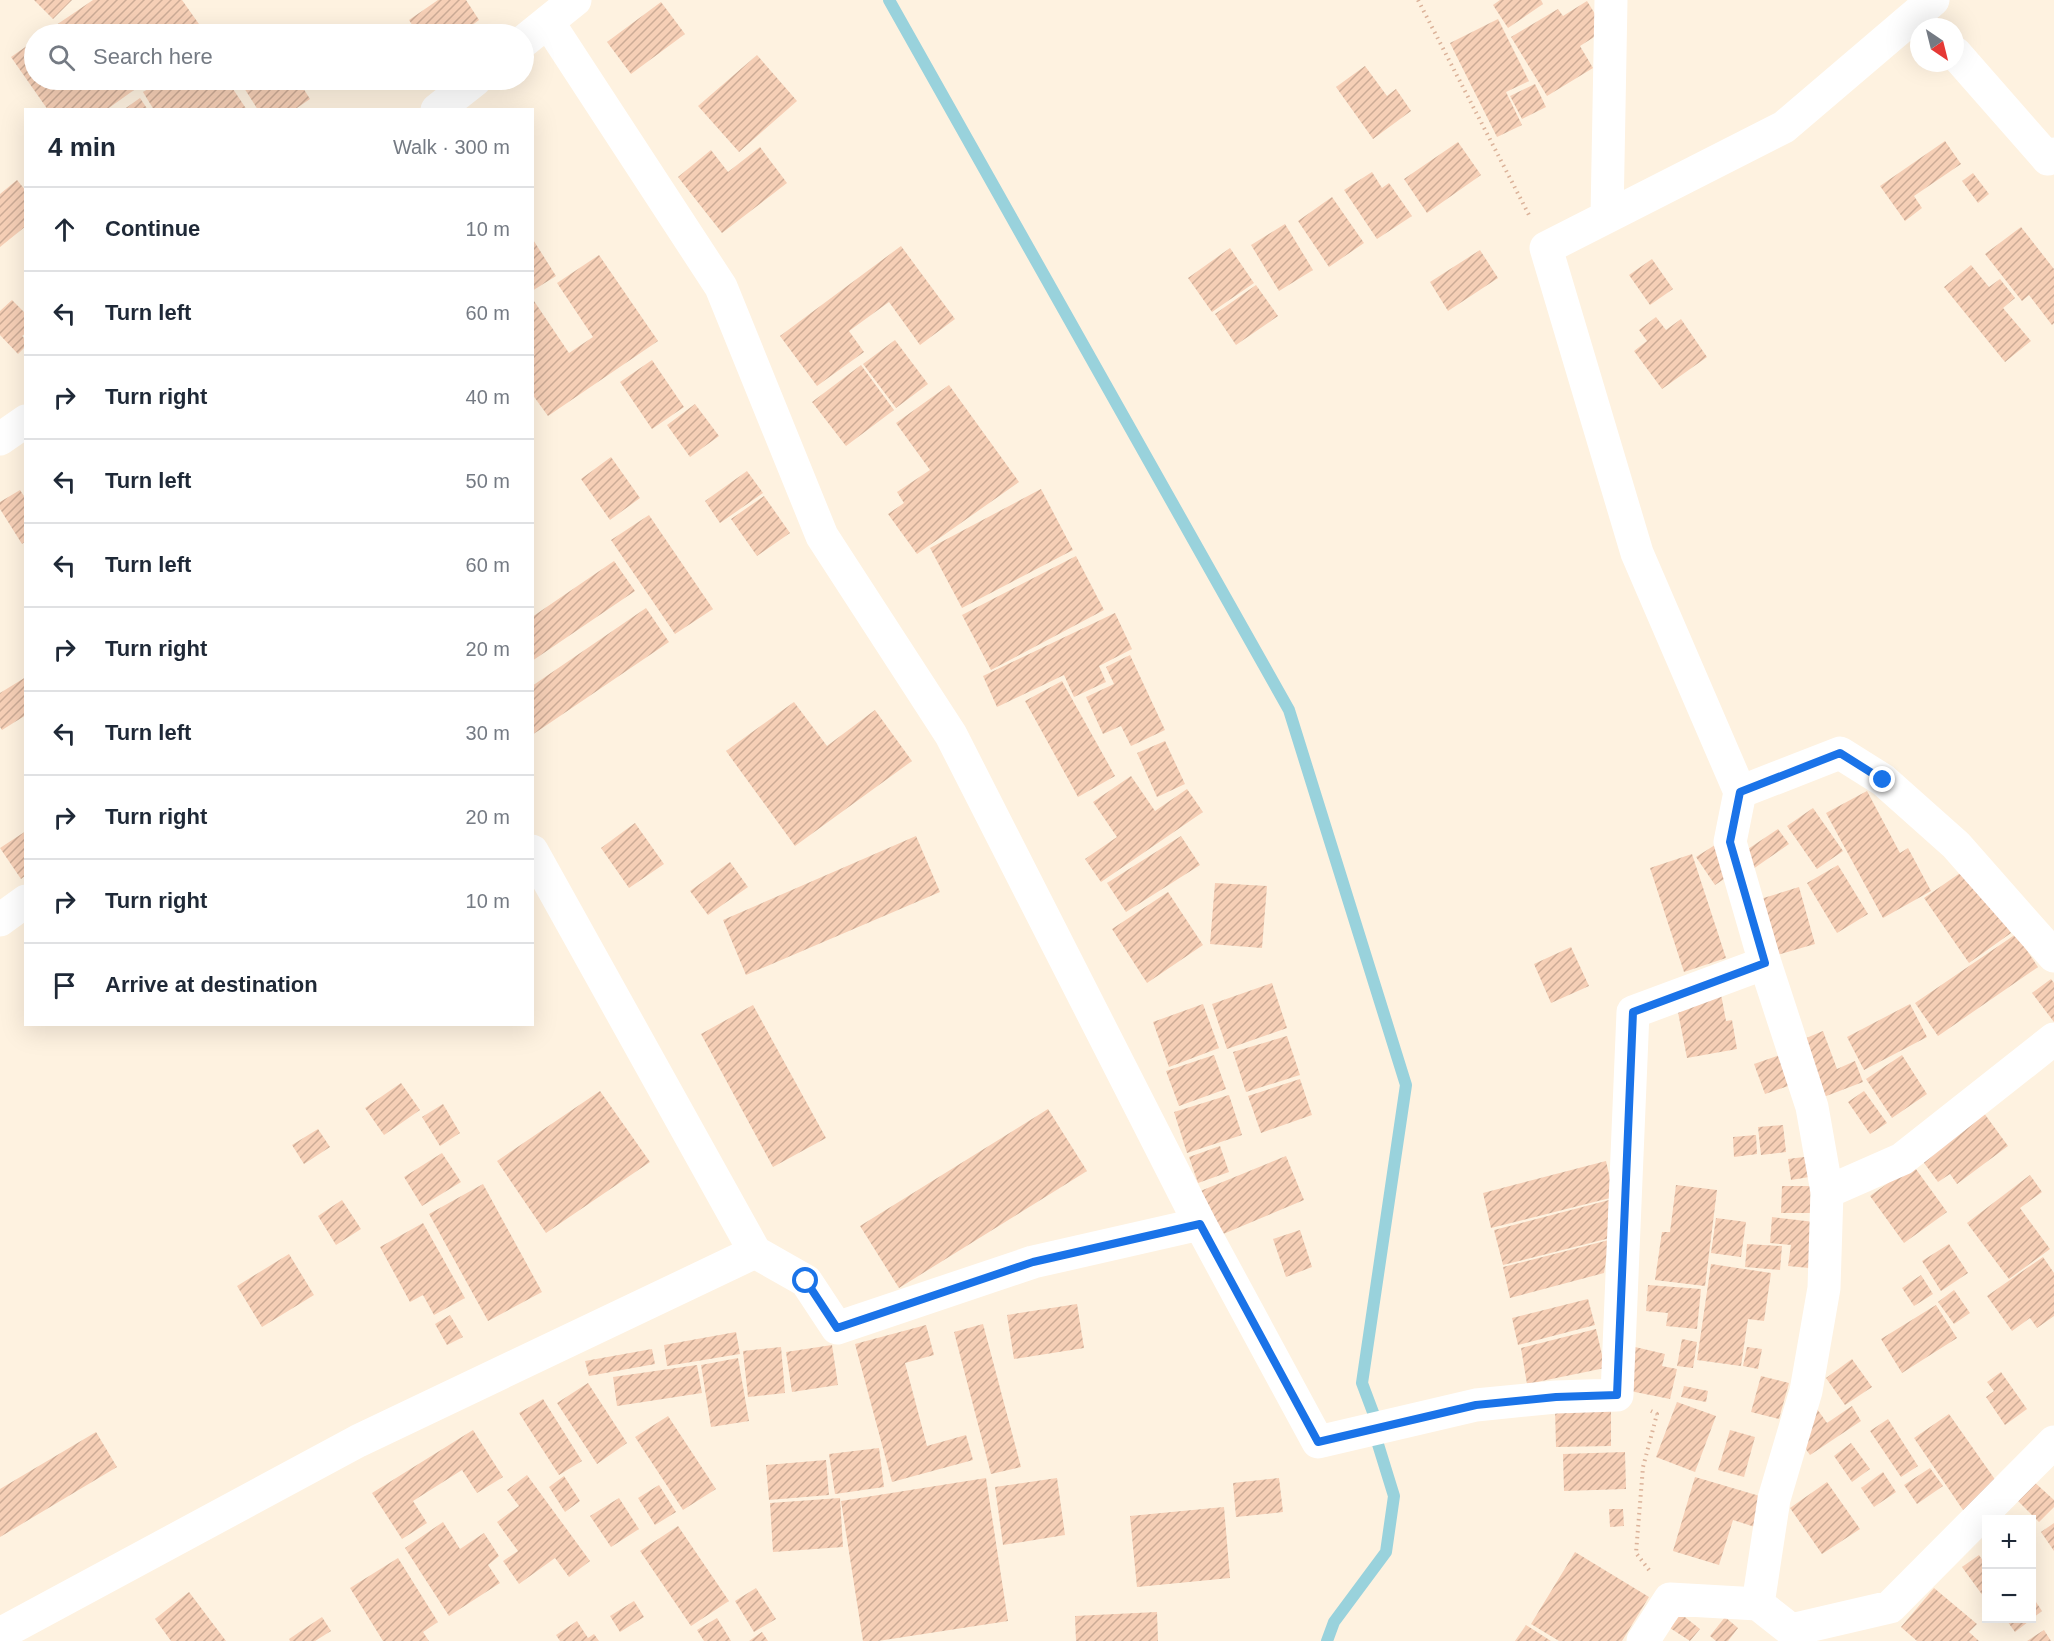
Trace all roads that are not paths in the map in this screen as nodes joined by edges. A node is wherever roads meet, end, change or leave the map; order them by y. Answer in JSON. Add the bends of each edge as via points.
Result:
{"nodes":[{"id":1,"x":574,"y":0,"type":"edge"},
{"id":2,"x":1611,"y":0,"type":"edge"},
{"id":3,"x":1928,"y":13,"type":"edge"},
{"id":4,"x":536,"y":32,"type":"edge"},
{"id":5,"x":1964,"y":63,"type":"edge"},
{"id":6,"x":462,"y":90,"type":"edge"},
{"id":7,"x":440,"y":108,"type":"edge"},
{"id":8,"x":2054,"y":154,"type":"edge"},
{"id":9,"x":1608,"y":216,"type":"junction"},
{"id":10,"x":24,"y":422,"type":"edge"},
{"id":11,"x":0,"y":439,"type":"edge"},
{"id":12,"x":1740,"y":792,"type":"junction"},
{"id":13,"x":534,"y":855,"type":"edge"},
{"id":14,"x":24,"y":903,"type":"edge"},
{"id":15,"x":0,"y":920,"type":"edge"},
{"id":16,"x":2054,"y":956,"type":"edge"},
{"id":17,"x":1765,"y":963,"type":"junction"},
{"id":18,"x":2054,"y":1039,"type":"edge"},
{"id":19,"x":1827,"y":1192,"type":"junction"},
{"id":20,"x":1200,"y":1224,"type":"junction"},
{"id":21,"x":755,"y":1252,"type":"junction"},
{"id":22,"x":2054,"y":1442,"type":"edge"},
{"id":23,"x":1758,"y":1604,"type":"junction"},
{"id":24,"x":0,"y":1634,"type":"edge"},
{"id":25,"x":1643,"y":1641,"type":"edge"}],
"edges":[{"from":1,"to":4,"type":"street"},
{"from":2,"to":9,"type":"street"},
{"from":3,"to":9,"type":"street","via":[[1784,127]]},
{"from":4,"to":20,"type":"street","via":[[721,287],[822,536],[951,735]]},
{"from":5,"to":8,"type":"street","via":[[2048,159]]},
{"from":6,"to":7,"type":"street"},
{"from":9,"to":12,"type":"street","via":[[1546,248],[1637,554]]},
{"from":10,"to":11,"type":"street"},
{"from":12,"to":16,"type":"street","via":[[1840,753],[1883,780],[1956,844]]},
{"from":12,"to":17,"type":"street","via":[[1730,842]]},
{"from":13,"to":21,"type":"street"},
{"from":14,"to":15,"type":"street"},
{"from":17,"to":19,"type":"street","via":[[1812,1107]]},
{"from":17,"to":20,"type":"street","via":[[1633,1012],[1617,1395],[1476,1405],[1318,1442]]},
{"from":18,"to":19,"type":"street","via":[[1902,1159]]},
{"from":19,"to":23,"type":"street","via":[[1824,1288],[1806,1391],[1774,1499]]},
{"from":20,"to":21,"type":"street","via":[[1033,1262],[837,1328],[806,1281]]},
{"from":21,"to":24,"type":"street","via":[[358,1441]]},
{"from":22,"to":23,"type":"street","via":[[1890,1607],[1791,1630]]},
{"from":23,"to":25,"type":"street","via":[[1670,1599]]}]}
